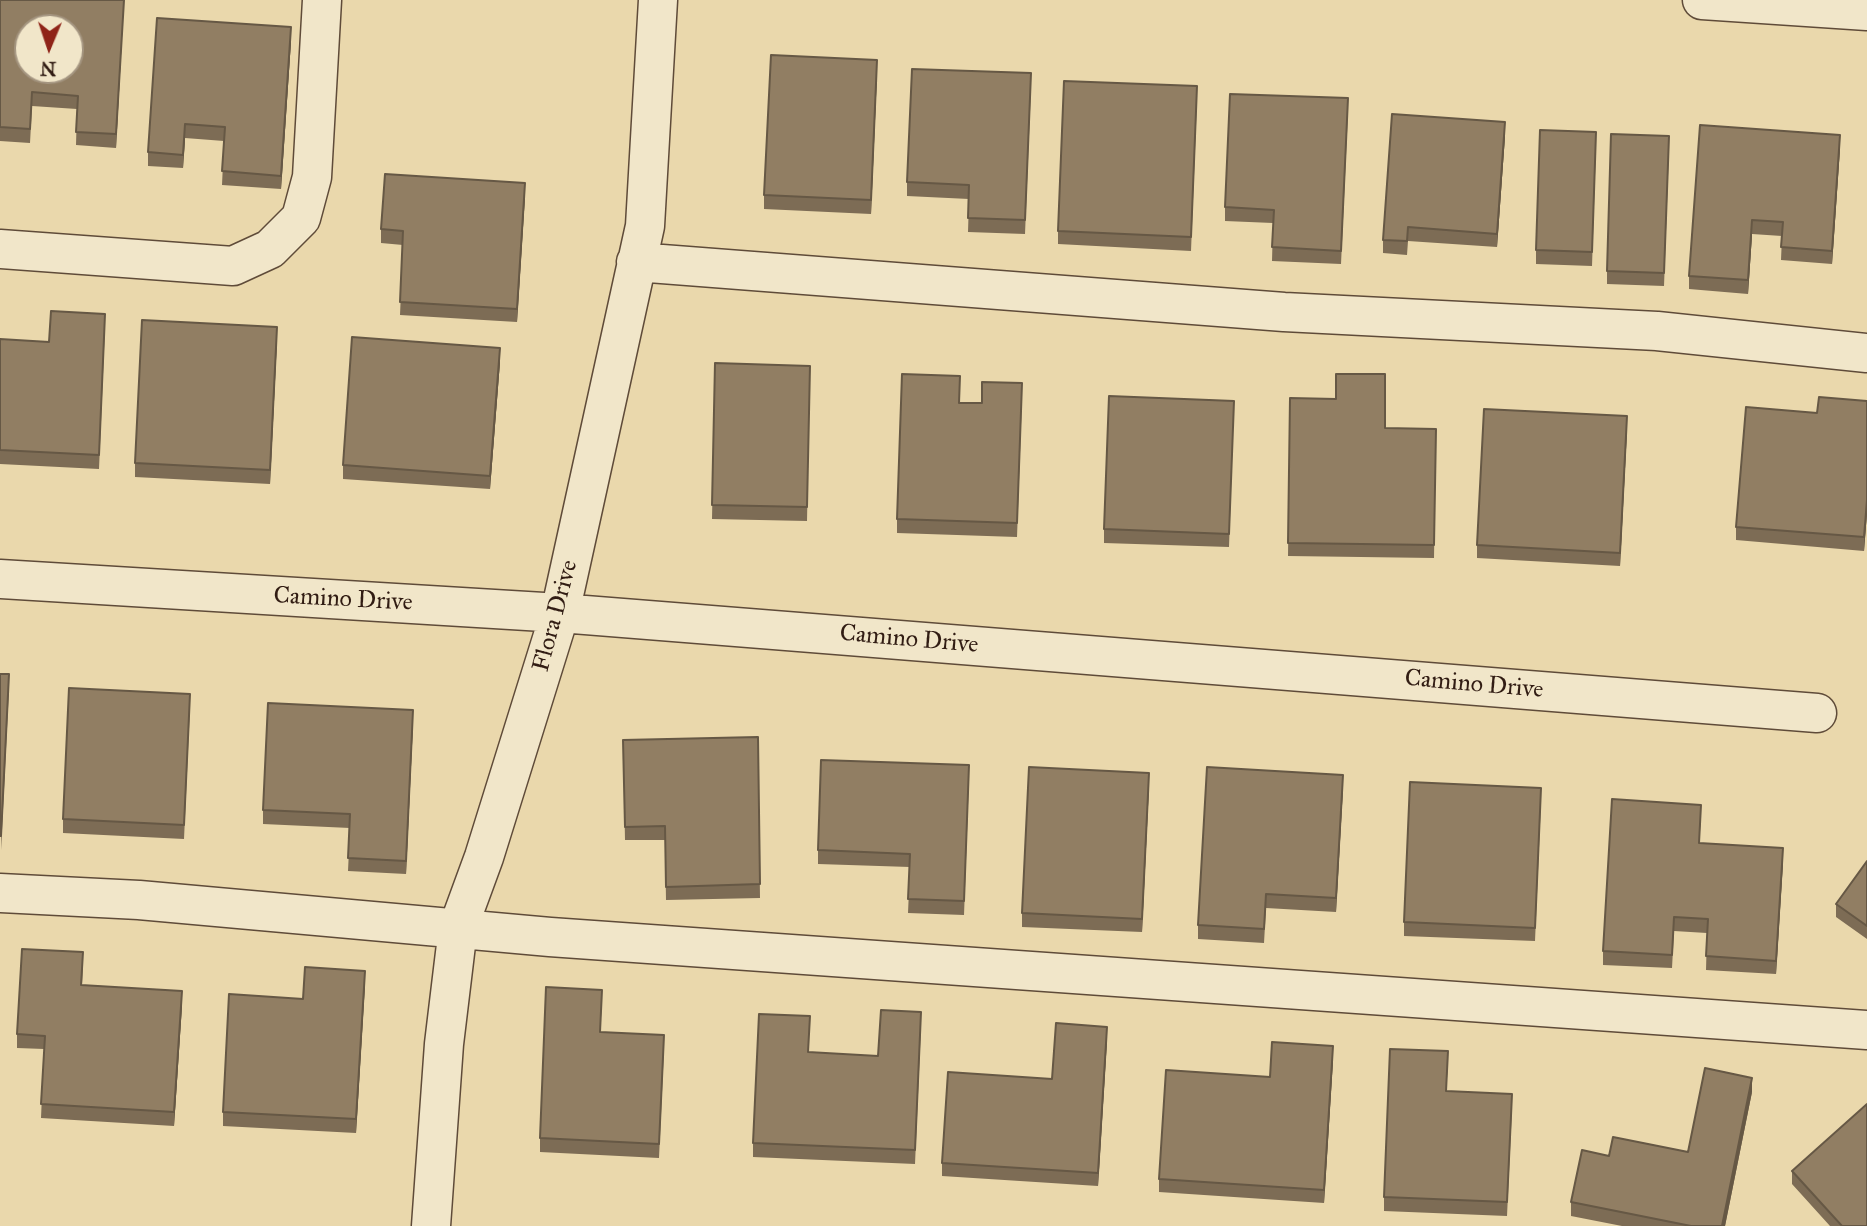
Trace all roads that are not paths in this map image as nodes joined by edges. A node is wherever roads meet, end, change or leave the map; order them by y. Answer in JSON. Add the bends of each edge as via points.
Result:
{"nodes":[{"id":1,"x":322,"y":0,"type":"edge"},
{"id":2,"x":659,"y":0,"type":"edge"},
{"id":3,"x":1702,"y":0,"type":"edge"},
{"id":4,"x":1867,"y":11,"type":"edge"},
{"id":5,"x":0,"y":249,"type":"edge"},
{"id":6,"x":636,"y":262,"type":"junction"},
{"id":7,"x":1867,"y":353,"type":"edge"},
{"id":8,"x":0,"y":579,"type":"edge"},
{"id":9,"x":560,"y":612,"type":"junction"},
{"id":10,"x":1816,"y":713,"type":"dead end"},
{"id":11,"x":0,"y":892,"type":"edge"},
{"id":12,"x":458,"y":928,"type":"junction"},
{"id":13,"x":1867,"y":1030,"type":"edge"},
{"id":14,"x":432,"y":1226,"type":"edge"}],
"edges":[{"from":1,"to":5,"type":"street","via":[[312,177],[301,218],[270,249],[233,265]]},
{"from":2,"to":6,"type":"street","name":"Flora Drive","via":[[645,226]]},
{"from":3,"to":4,"type":"street"},
{"from":6,"to":7,"type":"street","via":[[1284,312],[1657,331]]},
{"from":6,"to":9,"type":"street","name":"Flora Drive"},
{"from":8,"to":9,"type":"street","name":"Camino Drive"},
{"from":9,"to":10,"type":"street","name":"Camino Drive"},
{"from":9,"to":12,"type":"street","name":"Flora Drive"},
{"from":11,"to":12,"type":"street"},
{"from":12,"to":13,"type":"street"},
{"from":12,"to":14,"type":"street","name":"Flora Drive","via":[[444,1044]]}]}
